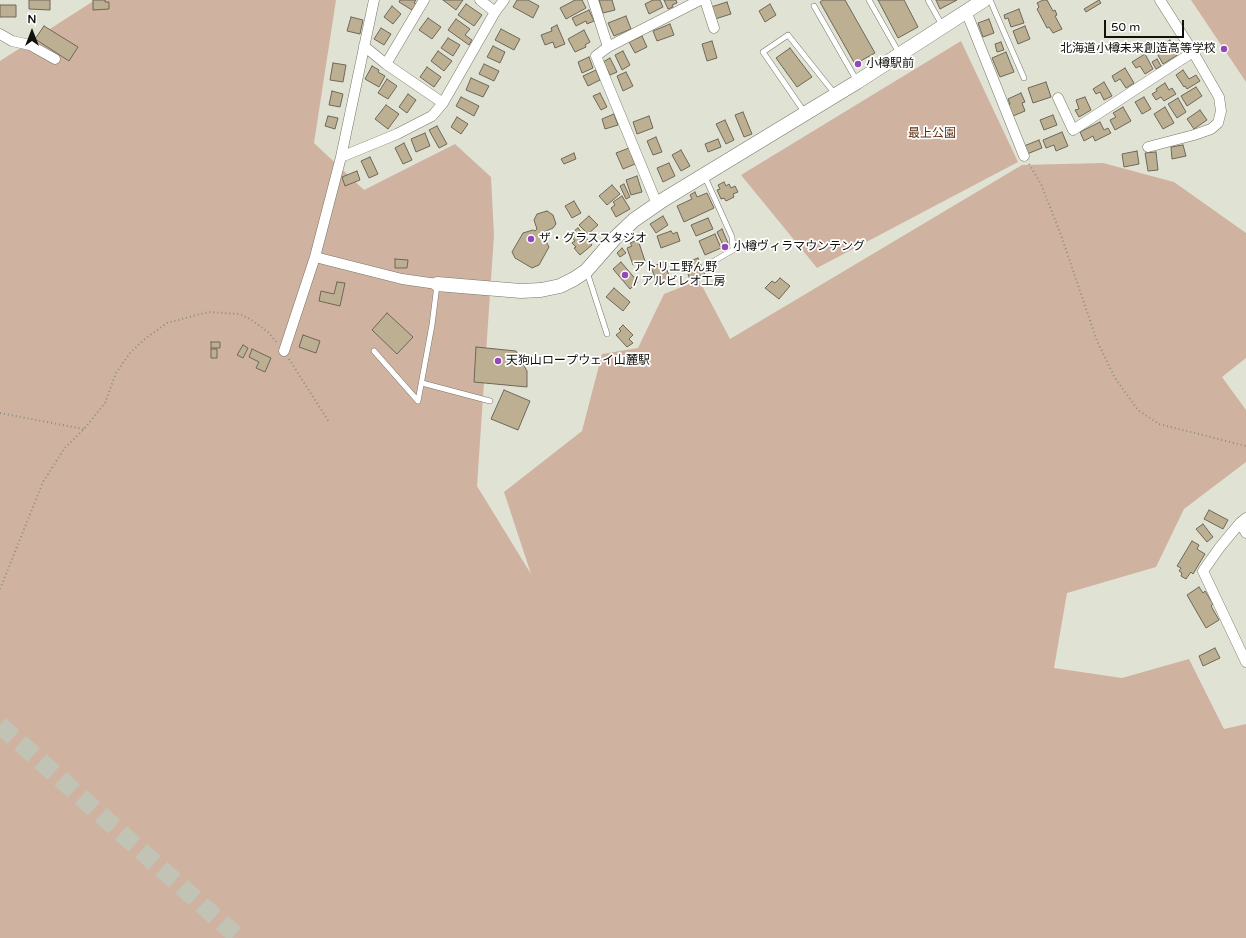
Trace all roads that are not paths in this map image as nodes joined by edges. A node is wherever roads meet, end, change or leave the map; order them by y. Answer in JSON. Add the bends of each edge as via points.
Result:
{"nodes":[{"id":1,"x":374,"y":0,"type":"edge"},
{"id":2,"x":424,"y":0,"type":"edge"},
{"id":3,"x":480,"y":0,"type":"edge"},
{"id":4,"x":504,"y":0,"type":"edge"},
{"id":5,"x":593,"y":0,"type":"edge"},
{"id":6,"x":700,"y":0,"type":"edge"},
{"id":7,"x":705,"y":0,"type":"edge"},
{"id":8,"x":869,"y":0,"type":"edge"},
{"id":9,"x":928,"y":0,"type":"edge"},
{"id":10,"x":984,"y":0,"type":"edge"},
{"id":11,"x":990,"y":0,"type":"edge"},
{"id":12,"x":1160,"y":0,"type":"edge"},
{"id":13,"x":814,"y":6,"type":"dead end"},
{"id":14,"x":966,"y":11,"type":"junction"},
{"id":15,"x":495,"y":12,"type":"junction"},
{"id":16,"x":943,"y":27,"type":"junction"},
{"id":17,"x":714,"y":28,"type":"dead end"},
{"id":18,"x":0,"y":34,"type":"edge"},
{"id":19,"x":364,"y":46,"type":"junction"},
{"id":20,"x":608,"y":47,"type":"junction"},
{"id":21,"x":1193,"y":52,"type":"junction"},
{"id":22,"x":900,"y":54,"type":"junction"},
{"id":23,"x":55,"y":59,"type":"dead end"},
{"id":24,"x":386,"y":64,"type":"junction"},
{"id":25,"x":1024,"y":78,"type":"dead end"},
{"id":26,"x":857,"y":82,"type":"junction"},
{"id":27,"x":836,"y":95,"type":"junction"},
{"id":28,"x":1058,"y":98,"type":"dead end"},
{"id":29,"x":443,"y":104,"type":"junction"},
{"id":30,"x":805,"y":114,"type":"junction"},
{"id":31,"x":1148,"y":147,"type":"dead end"},
{"id":32,"x":1024,"y":156,"type":"road end"},
{"id":33,"x":341,"y":157,"type":"junction"},
{"id":34,"x":704,"y":175,"type":"junction"},
{"id":35,"x":657,"y":204,"type":"junction"},
{"id":36,"x":315,"y":258,"type":"junction"},
{"id":37,"x":714,"y":261,"type":"dead end"},
{"id":38,"x":586,"y":271,"type":"junction"},
{"id":39,"x":437,"y":284,"type":"junction"},
{"id":40,"x":607,"y":334,"type":"dead end"},
{"id":41,"x":284,"y":351,"type":"road end"},
{"id":42,"x":374,"y":351,"type":"dead end"},
{"id":43,"x":422,"y":383,"type":"junction"},
{"id":44,"x":490,"y":401,"type":"dead end"},
{"id":45,"x":1243,"y":521,"type":"edge"},
{"id":46,"x":1246,"y":533,"type":"edge"},
{"id":47,"x":1246,"y":662,"type":"edge"}],
"edges":[{"from":1,"to":19,"type":"street"},
{"from":2,"to":24,"type":"street"},
{"from":3,"to":15,"type":"street"},
{"from":4,"to":15,"type":"street"},
{"from":5,"to":20,"type":"street"},
{"from":6,"to":20,"type":"street"},
{"from":7,"to":17,"type":"street"},
{"from":8,"to":22,"type":"lane"},
{"from":9,"to":16,"type":"lane"},
{"from":10,"to":14,"type":"street"},
{"from":11,"to":25,"type":"lane"},
{"from":12,"to":21,"type":"street"},
{"from":13,"to":26,"type":"lane"},
{"from":14,"to":16,"type":"street"},
{"from":14,"to":32,"type":"street"},
{"from":15,"to":29,"type":"street"},
{"from":16,"to":22,"type":"street"},
{"from":18,"to":23,"type":"street","via":[[12,41],[30,45]]},
{"from":19,"to":24,"type":"street"},
{"from":19,"to":33,"type":"street"},
{"from":20,"to":35,"type":"street","via":[[596,56]]},
{"from":21,"to":28,"type":"street","via":[[1073,130]]},
{"from":21,"to":31,"type":"street","via":[[1219,97],[1221,111],[1218,123],[1211,129],[1194,135]]},
{"from":22,"to":26,"type":"street"},
{"from":24,"to":29,"type":"street"},
{"from":26,"to":27,"type":"street"},
{"from":27,"to":30,"type":"street"},
{"from":27,"to":30,"type":"lane","via":[[788,35],[763,52]]},
{"from":29,"to":33,"type":"street","via":[[432,116],[397,134]]},
{"from":30,"to":34,"type":"street"},
{"from":33,"to":36,"type":"street"},
{"from":34,"to":35,"type":"street"},
{"from":34,"to":37,"type":"lane","via":[[732,237],[733,250]]},
{"from":35,"to":38,"type":"street","via":[[634,220]]},
{"from":36,"to":39,"type":"street","via":[[402,279]]},
{"from":36,"to":41,"type":"street"},
{"from":38,"to":39,"type":"street","via":[[560,286],[541,290],[521,291]]},
{"from":38,"to":40,"type":"lane"},
{"from":39,"to":43,"type":"lane"},
{"from":42,"to":43,"type":"lane","via":[[418,400]]},
{"from":43,"to":44,"type":"lane"},
{"from":45,"to":46,"type":"street"},
{"from":45,"to":47,"type":"street","via":[[1220,546],[1203,571]]}]}
